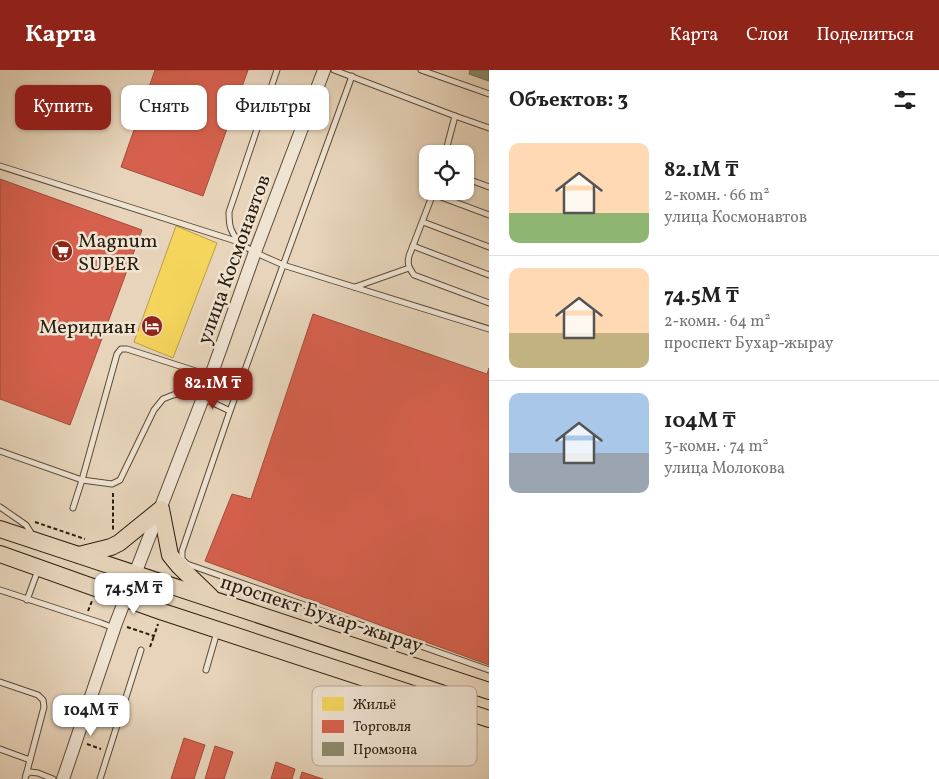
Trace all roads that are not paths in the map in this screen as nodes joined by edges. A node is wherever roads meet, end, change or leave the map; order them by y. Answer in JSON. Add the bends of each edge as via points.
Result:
{"nodes":[{"id":1,"x":277,"y":70,"type":"edge"},
{"id":2,"x":324,"y":70,"type":"edge"},
{"id":3,"x":334,"y":70,"type":"edge"},
{"id":4,"x":421,"y":70,"type":"edge"},
{"id":5,"x":352,"y":76,"type":"junction"},
{"id":6,"x":489,"y":94,"type":"edge"},
{"id":7,"x":455,"y":116,"type":"junction"},
{"id":8,"x":489,"y":128,"type":"edge"},
{"id":9,"x":447,"y":145,"type":"edge"},
{"id":10,"x":0,"y":166,"type":"edge"},
{"id":11,"x":474,"y":181,"type":"edge"},
{"id":12,"x":489,"y":187,"type":"edge"},
{"id":13,"x":431,"y":200,"type":"edge"},
{"id":14,"x":452,"y":200,"type":"edge"},
{"id":15,"x":489,"y":215,"type":"edge"},
{"id":16,"x":423,"y":222,"type":"junction"},
{"id":17,"x":239,"y":242,"type":"junction"},
{"id":18,"x":413,"y":246,"type":"junction"},
{"id":19,"x":489,"y":247,"type":"edge"},
{"id":20,"x":255,"y":252,"type":"junction"},
{"id":21,"x":283,"y":265,"type":"junction"},
{"id":22,"x":409,"y":268,"type":"junction"},
{"id":23,"x":489,"y":275,"type":"edge"},
{"id":24,"x":354,"y":288,"type":"junction"},
{"id":25,"x":489,"y":303,"type":"edge"},
{"id":26,"x":489,"y":329,"type":"edge"},
{"id":27,"x":211,"y":376,"type":"junction"},
{"id":28,"x":203,"y":398,"type":"junction"},
{"id":29,"x":230,"y":411,"type":"junction"},
{"id":30,"x":0,"y":451,"type":"edge"},
{"id":31,"x":82,"y":480,"type":"junction"},
{"id":32,"x":0,"y":507,"type":"edge"},
{"id":33,"x":73,"y":508,"type":"dead end"},
{"id":34,"x":161,"y":509,"type":"junction"},
{"id":35,"x":0,"y":529,"type":"edge"},
{"id":36,"x":38,"y":542,"type":"junction"},
{"id":37,"x":0,"y":554,"type":"edge"},
{"id":38,"x":78,"y":555,"type":"junction"},
{"id":39,"x":39,"y":568,"type":"junction"},
{"id":40,"x":135,"y":574,"type":"junction"},
{"id":41,"x":0,"y":590,"type":"edge"},
{"id":42,"x":126,"y":598,"type":"junction"},
{"id":43,"x":27,"y":600,"type":"junction"},
{"id":44,"x":215,"y":600,"type":"junction"},
{"id":45,"x":114,"y":628,"type":"junction"},
{"id":46,"x":218,"y":629,"type":"junction"},
{"id":47,"x":141,"y":650,"type":"dead end"},
{"id":48,"x":206,"y":670,"type":"dead end"},
{"id":49,"x":489,"y":670,"type":"edge"},
{"id":50,"x":0,"y":682,"type":"edge"},
{"id":51,"x":387,"y":686,"type":"edge"},
{"id":52,"x":474,"y":686,"type":"edge"},
{"id":53,"x":477,"y":687,"type":"edge"},
{"id":54,"x":489,"y":691,"type":"edge"},
{"id":55,"x":477,"y":715,"type":"edge"},
{"id":56,"x":489,"y":719,"type":"edge"},
{"id":57,"x":0,"y":749,"type":"edge"},
{"id":58,"x":30,"y":760,"type":"junction"},
{"id":59,"x":26,"y":777,"type":"edge"},
{"id":60,"x":53,"y":779,"type":"edge"},
{"id":61,"x":63,"y":779,"type":"edge"},
{"id":62,"x":100,"y":779,"type":"edge"}],
"edges":[{"from":1,"to":17,"type":"lane","via":[[229,212],[230,228]]},
{"from":2,"to":20,"type":"street","name":"улица Космонавтов"},
{"from":3,"to":5,"type":"lane"},
{"from":4,"to":6,"type":"lane"},
{"from":5,"to":7,"type":"lane"},
{"from":5,"to":21,"type":"lane"},
{"from":7,"to":8,"type":"lane"},
{"from":7,"to":9,"type":"lane"},
{"from":10,"to":17,"type":"lane"},
{"from":11,"to":12,"type":"lane"},
{"from":13,"to":16,"type":"lane"},
{"from":14,"to":15,"type":"lane"},
{"from":16,"to":18,"type":"lane"},
{"from":16,"to":19,"type":"lane"},
{"from":17,"to":20,"type":"lane"},
{"from":18,"to":22,"type":"lane","via":[[407,263]]},
{"from":18,"to":23,"type":"lane"},
{"from":20,"to":21,"type":"lane"},
{"from":20,"to":27,"type":"street","name":"улица Космонавтов"},
{"from":21,"to":24,"type":"lane"},
{"from":21,"to":29,"type":"lane"},
{"from":22,"to":24,"type":"lane"},
{"from":22,"to":25,"type":"lane","via":[[414,274]]},
{"from":24,"to":26,"type":"lane"},
{"from":27,"to":28,"type":"street","name":"улица Космонавтов"},
{"from":27,"to":31,"type":"lane","via":[[121,349],[116,354]]},
{"from":28,"to":29,"type":"lane"},
{"from":28,"to":31,"type":"lane","via":[[184,393],[163,399],[154,410],[120,480],[112,484]]},
{"from":28,"to":34,"type":"street","name":"улица Космонавтов"},
{"from":29,"to":49,"type":"lane","via":[[182,559],[187,564]]},
{"from":30,"to":31,"type":"lane"},
{"from":31,"to":33,"type":"lane"},
{"from":32,"to":36,"type":"lane","via":[[26,525]]},
{"from":34,"to":38,"type":"main road","via":[[119,543]]},
{"from":34,"to":40,"type":"street","name":"улица Космонавтов"},
{"from":34,"to":44,"type":"main road","via":[[170,555]]},
{"from":35,"to":36,"type":"main road","name":"проспект Бухар-жырау"},
{"from":36,"to":38,"type":"main road","name":"проспект Бухар-жырау"},
{"from":37,"to":39,"type":"main road"},
{"from":38,"to":40,"type":"main road","name":"проспект Бухар-жырау"},
{"from":39,"to":42,"type":"main road"},
{"from":39,"to":43,"type":"lane"},
{"from":40,"to":42,"type":"street","name":"улица Космонавтов"},
{"from":40,"to":44,"type":"main road","name":"проспект Бухар-жырау"},
{"from":41,"to":43,"type":"lane"},
{"from":42,"to":45,"type":"street","name":"улица Космонавтов"},
{"from":42,"to":46,"type":"main road"},
{"from":43,"to":45,"type":"lane"},
{"from":44,"to":52,"type":"main road","name":"проспект Бухар-жырау"},
{"from":45,"to":61,"type":"street","name":"улица Космонавтов"},
{"from":46,"to":48,"type":"lane"},
{"from":46,"to":51,"type":"main road"},
{"from":47,"to":62,"type":"lane"},
{"from":50,"to":58,"type":"lane","via":[[38,695],[43,700]]},
{"from":53,"to":54,"type":"main road","name":"проспект Бухар-жырау"},
{"from":55,"to":56,"type":"main road"},
{"from":57,"to":58,"type":"lane"},
{"from":58,"to":59,"type":"lane"},
{"from":59,"to":60,"type":"lane","via":[[30,772]]}]}
